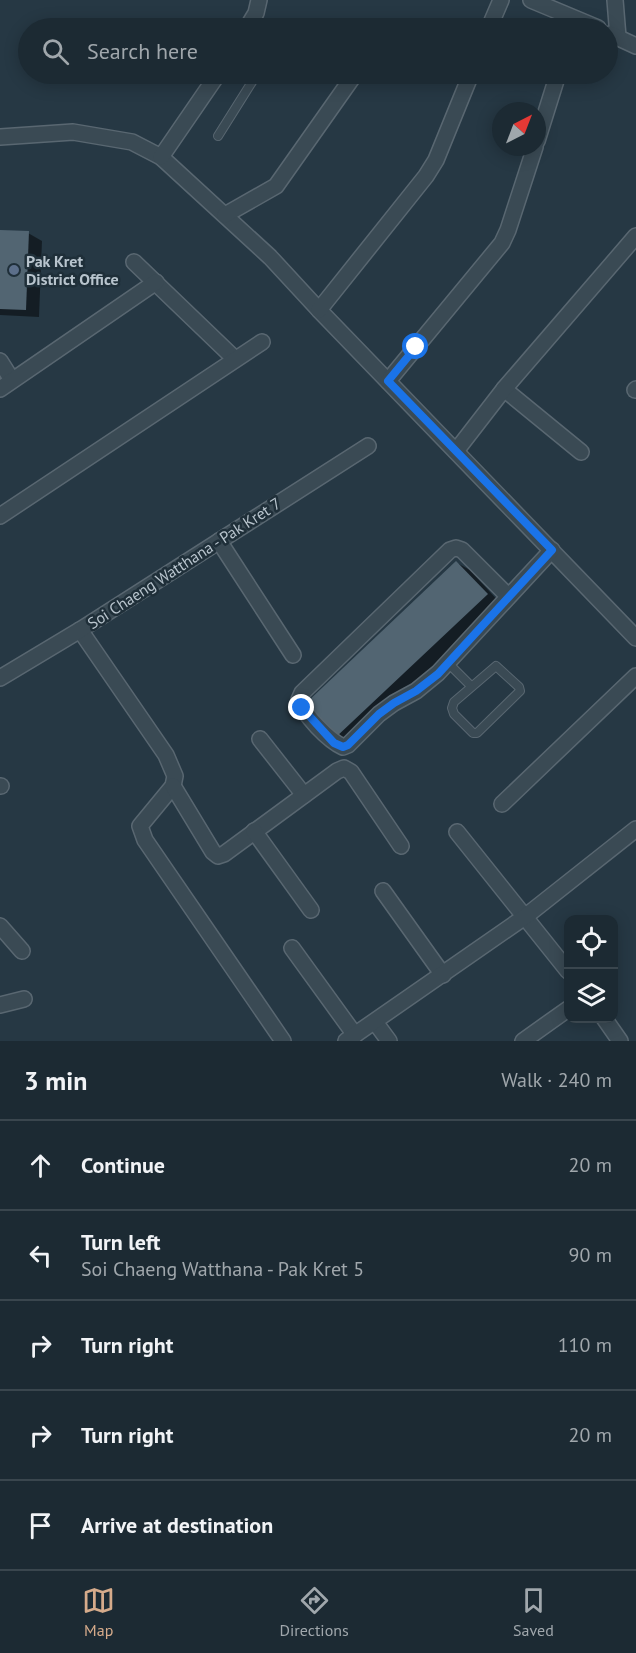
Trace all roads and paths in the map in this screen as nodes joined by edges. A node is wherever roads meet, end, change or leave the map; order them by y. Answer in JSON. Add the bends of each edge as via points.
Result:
{"nodes":[{"id":1,"x":259,"y":0,"type":"edge"},
{"id":2,"x":501,"y":0,"type":"edge"},
{"id":3,"x":531,"y":0,"type":"edge"},
{"id":4,"x":615,"y":0,"type":"edge"},
{"id":5,"x":253,"y":18,"type":"edge"},
{"id":6,"x":493,"y":18,"type":"edge"},
{"id":7,"x":563,"y":18,"type":"edge"},
{"id":8,"x":614,"y":18,"type":"edge"},
{"id":9,"x":618,"y":37,"type":"edge"},
{"id":10,"x":636,"y":46,"type":"edge"},
{"id":11,"x":211,"y":84,"type":"edge"},
{"id":12,"x":250,"y":84,"type":"edge"},
{"id":13,"x":348,"y":84,"type":"edge"},
{"id":14,"x":467,"y":84,"type":"edge"},
{"id":15,"x":555,"y":84,"type":"edge"},
{"id":16,"x":546,"y":112,"type":"edge"},
{"id":17,"x":218,"y":136,"type":"dead end"},
{"id":18,"x":0,"y":137,"type":"edge"},
{"id":19,"x":532,"y":156,"type":"edge"},
{"id":20,"x":161,"y":157,"type":"junction"},
{"id":21,"x":225,"y":215,"type":"junction"},
{"id":22,"x":636,"y":236,"type":"edge"},
{"id":23,"x":134,"y":262,"type":"dead end"},
{"id":24,"x":156,"y":282,"type":"junction"},
{"id":25,"x":319,"y":310,"type":"junction"},
{"id":26,"x":262,"y":342,"type":"dead end"},
{"id":27,"x":235,"y":359,"type":"junction"},
{"id":28,"x":0,"y":361,"type":"edge"},
{"id":29,"x":388,"y":381,"type":"junction"},
{"id":30,"x":6,"y":385,"type":"edge"},
{"id":31,"x":504,"y":389,"type":"junction"},
{"id":32,"x":368,"y":446,"type":"dead end"},
{"id":33,"x":456,"y":451,"type":"junction"},
{"id":34,"x":581,"y":452,"type":"dead end"},
{"id":35,"x":0,"y":516,"type":"edge"},
{"id":36,"x":219,"y":541,"type":"junction"},
{"id":37,"x":552,"y":550,"type":"junction"},
{"id":38,"x":508,"y":596,"type":"junction"},
{"id":39,"x":80,"y":630,"type":"junction"},
{"id":40,"x":636,"y":638,"type":"edge"},
{"id":41,"x":292,"y":655,"type":"dead end"},
{"id":42,"x":448,"y":663,"type":"junction"},
{"id":43,"x":636,"y":676,"type":"edge"},
{"id":44,"x":0,"y":678,"type":"edge"},
{"id":45,"x":471,"y":686,"type":"junction"},
{"id":46,"x":260,"y":739,"type":"dead end"},
{"id":47,"x":173,"y":786,"type":"junction"},
{"id":48,"x":304,"y":795,"type":"junction"},
{"id":49,"x":502,"y":804,"type":"dead end"},
{"id":50,"x":636,"y":829,"type":"edge"},
{"id":51,"x":254,"y":831,"type":"junction"},
{"id":52,"x":457,"y":832,"type":"dead end"},
{"id":53,"x":401,"y":846,"type":"dead end"},
{"id":54,"x":383,"y":891,"type":"dead end"},
{"id":55,"x":311,"y":910,"type":"dead end"},
{"id":56,"x":526,"y":916,"type":"junction"},
{"id":57,"x":0,"y":926,"type":"edge"},
{"id":58,"x":291,"y":948,"type":"dead end"},
{"id":59,"x":22,"y":951,"type":"dead end"},
{"id":60,"x":566,"y":969,"type":"edge"},
{"id":61,"x":443,"y":975,"type":"junction"},
{"id":62,"x":24,"y":999,"type":"dead end"},
{"id":63,"x":0,"y":1005,"type":"edge"},
{"id":64,"x":564,"y":1012,"type":"edge"},
{"id":65,"x":375,"y":1022,"type":"junction"},
{"id":66,"x":607,"y":1023,"type":"edge"},
{"id":67,"x":350,"y":1038,"type":"edge"},
{"id":68,"x":283,"y":1041,"type":"edge"},
{"id":69,"x":389,"y":1041,"type":"edge"},
{"id":70,"x":524,"y":1041,"type":"edge"},
{"id":71,"x":620,"y":1041,"type":"edge"}],
"edges":[{"from":1,"to":5,"type":"street"},
{"from":2,"to":6,"type":"street"},
{"from":3,"to":7,"type":"street"},
{"from":4,"to":8,"type":"street"},
{"from":9,"to":10,"type":"street"},
{"from":11,"to":20,"type":"street"},
{"from":12,"to":17,"type":"lane"},
{"from":13,"to":21,"type":"street","via":[[276,186]]},
{"from":14,"to":25,"type":"street","via":[[426,176]]},
{"from":15,"to":16,"type":"street"},
{"from":18,"to":20,"type":"street","via":[[72,132],[132,142]]},
{"from":19,"to":29,"type":"street","via":[[501,243]]},
{"from":20,"to":21,"type":"street"},
{"from":21,"to":25,"type":"street"},
{"from":22,"to":31,"type":"street"},
{"from":23,"to":24,"type":"street"},
{"from":24,"to":27,"type":"street"},
{"from":24,"to":30,"type":"street"},
{"from":25,"to":29,"type":"street"},
{"from":26,"to":27,"type":"street"},
{"from":27,"to":35,"type":"street"},
{"from":28,"to":30,"type":"street"},
{"from":29,"to":33,"type":"street"},
{"from":31,"to":33,"type":"street"},
{"from":31,"to":34,"type":"street"},
{"from":32,"to":36,"type":"street","name":"Soi Chaeng Watthana - Pak Kret 7"},
{"from":33,"to":37,"type":"street"},
{"from":36,"to":39,"type":"street","name":"Soi Chaeng Watthana - Pak Kret 7"},
{"from":36,"to":41,"type":"street"},
{"from":37,"to":38,"type":"street"},
{"from":37,"to":40,"type":"street"},
{"from":38,"to":42,"type":"street"},
{"from":38,"to":42,"type":"street","via":[[462,550],[450,550],[299,700],[334,743],[343,747],[379,714],[416,691]]},
{"from":39,"to":44,"type":"street","name":"Soi Chaeng Watthana - Pak Kret 7"},
{"from":39,"to":47,"type":"street","via":[[166,755],[175,776]]},
{"from":42,"to":45,"type":"lane"},
{"from":43,"to":49,"type":"street"},
{"from":45,"to":45,"type":"lane","via":[[452,708],[472,733],[477,733],[520,691],[496,666]]},
{"from":46,"to":48,"type":"street"},
{"from":47,"to":51,"type":"street","via":[[218,856]]},
{"from":47,"to":68,"type":"street","via":[[140,826],[145,840]]},
{"from":48,"to":51,"type":"street"},
{"from":48,"to":53,"type":"street","via":[[344,768],[351,772]]},
{"from":50,"to":56,"type":"street"},
{"from":51,"to":55,"type":"street"},
{"from":52,"to":56,"type":"street"},
{"from":54,"to":61,"type":"street"},
{"from":56,"to":60,"type":"street"},
{"from":56,"to":61,"type":"street"},
{"from":57,"to":59,"type":"street"},
{"from":58,"to":67,"type":"street"},
{"from":61,"to":65,"type":"street"},
{"from":62,"to":63,"type":"street"},
{"from":64,"to":70,"type":"street"},
{"from":65,"to":67,"type":"street"},
{"from":65,"to":69,"type":"street"},
{"from":66,"to":71,"type":"street"}]}
